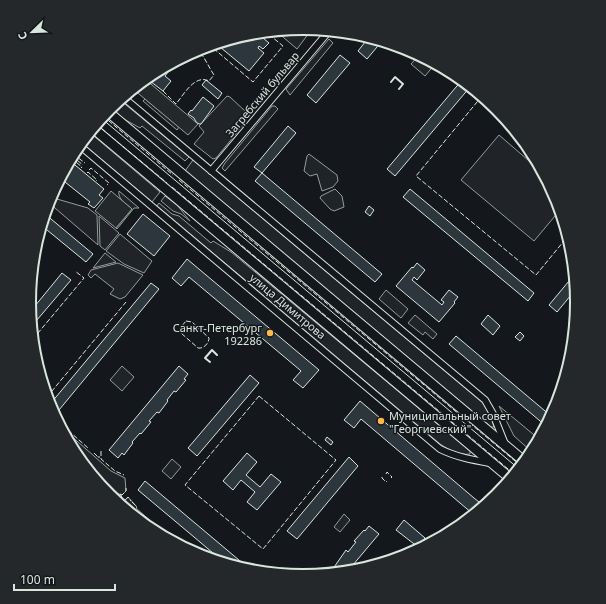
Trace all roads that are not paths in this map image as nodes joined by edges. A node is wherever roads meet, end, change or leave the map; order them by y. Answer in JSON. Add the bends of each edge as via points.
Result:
{"nodes":[{"id":1,"x":324,"y":36,"type":"edge"},
{"id":2,"x":127,"y":101,"type":"edge"},
{"id":3,"x":111,"y":116,"type":"edge"},
{"id":4,"x":97,"y":132,"type":"edge"},
{"id":5,"x":84,"y":149,"type":"edge"},
{"id":6,"x":211,"y":171,"type":"junction"},
{"id":7,"x":505,"y":446,"type":"junction"},
{"id":8,"x":520,"y":458,"type":"edge"},
{"id":9,"x":492,"y":463,"type":"junction"},
{"id":10,"x":507,"y":475,"type":"edge"}],
"edges":[{"from":1,"to":6,"type":"street","name":"Загребский бульвар"},
{"from":2,"to":6,"type":"street"},
{"from":3,"to":7,"type":"street"},
{"from":4,"to":9,"type":"street","name":"улица Димитрова"},
{"from":5,"to":9,"type":"street","name":"улица Димитрова","via":[[440,449],[449,454]]},
{"from":6,"to":7,"type":"street","via":[[485,400]]},
{"from":7,"to":8,"type":"street"},
{"from":9,"to":10,"type":"street","name":"улица Димитрова"}]}
